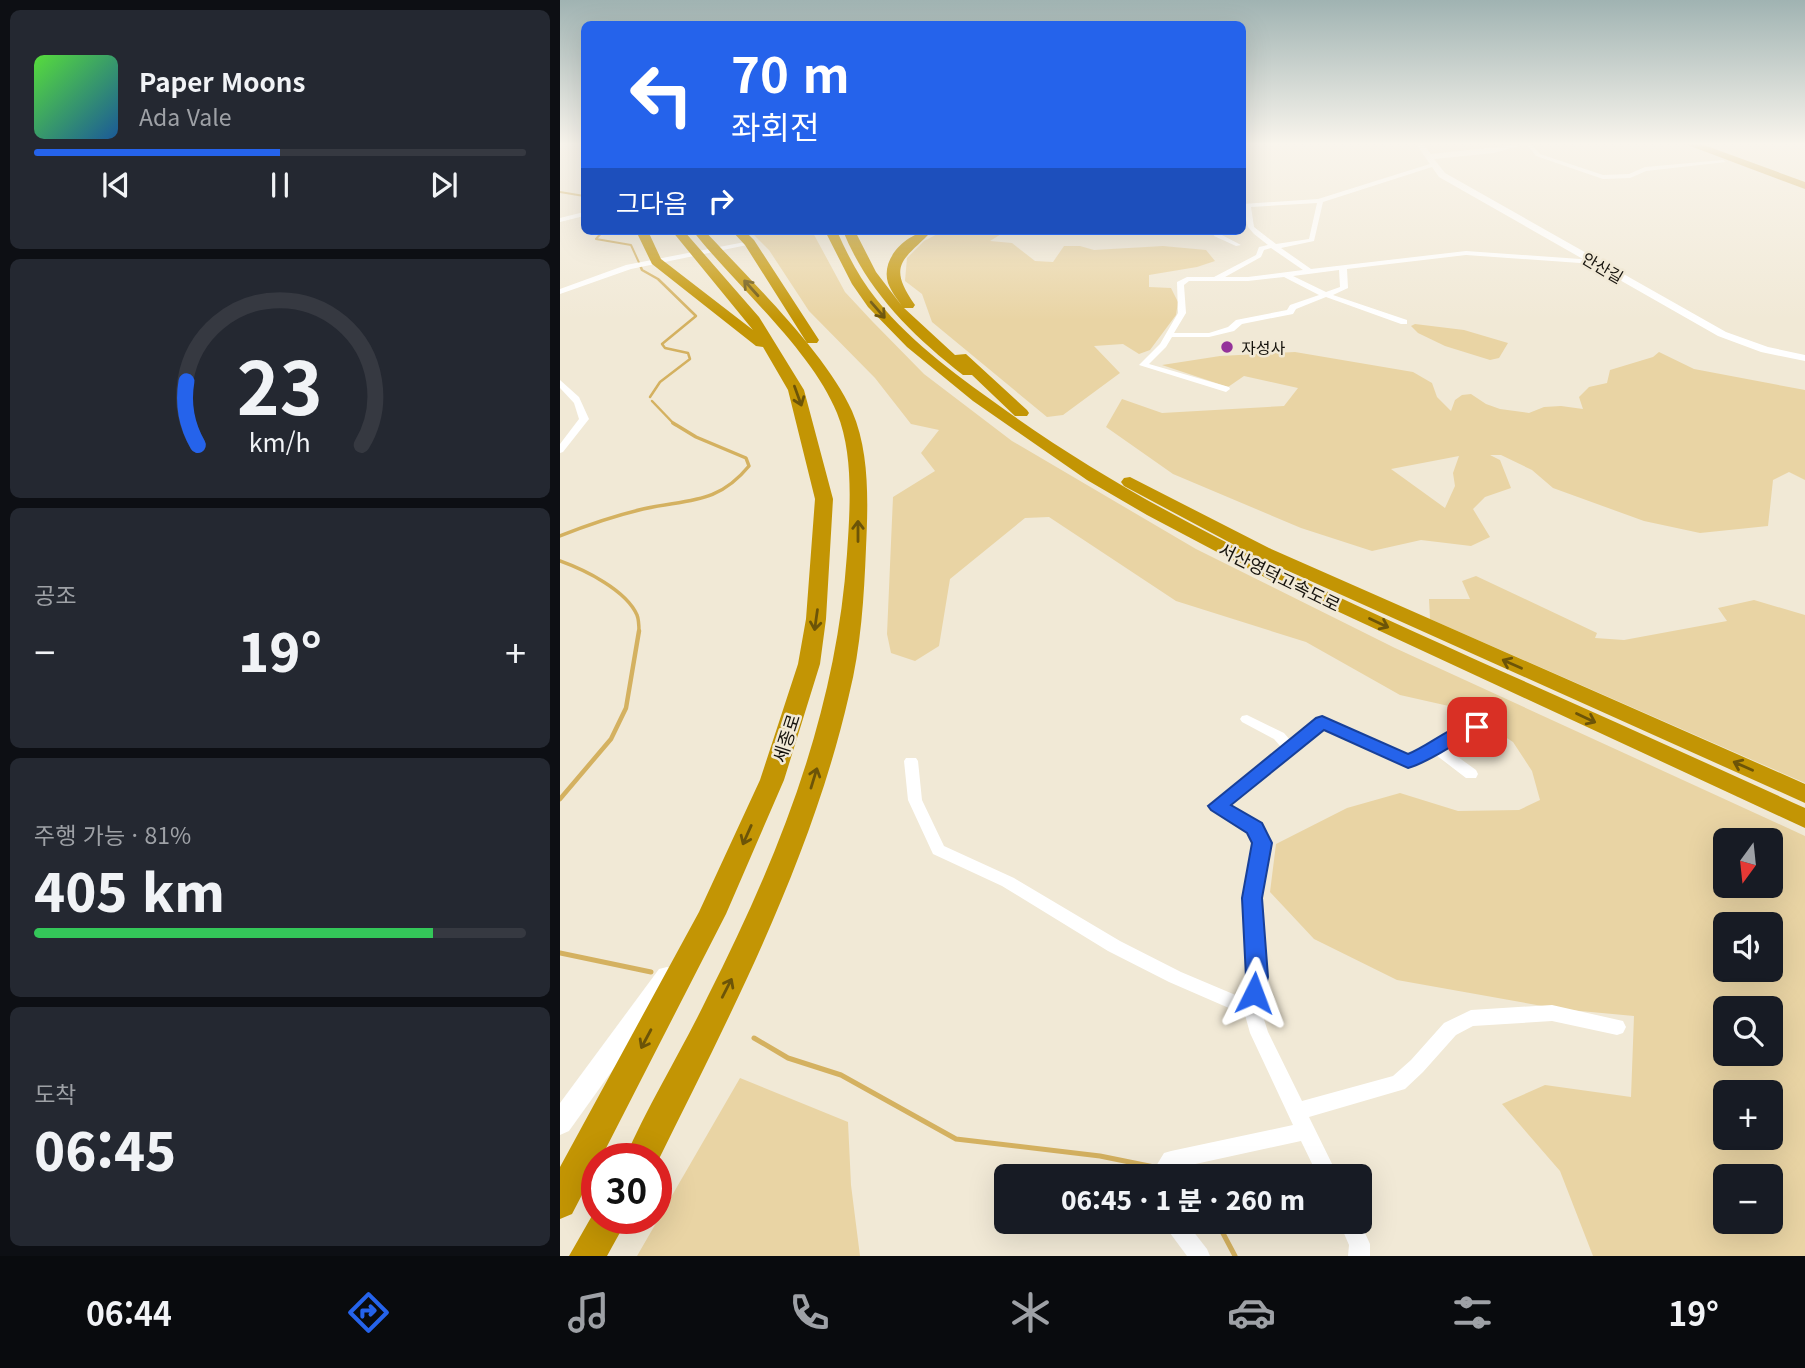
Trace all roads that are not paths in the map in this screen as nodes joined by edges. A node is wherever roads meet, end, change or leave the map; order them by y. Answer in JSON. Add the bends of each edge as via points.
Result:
{"nodes":[{"id":1,"x":1295,"y":203,"type":"edge"},
{"id":2,"x":1321,"y":203,"type":"edge"},
{"id":3,"x":1490,"y":203,"type":"edge"},
{"id":4,"x":1246,"y":206,"type":"edge"},
{"id":5,"x":1246,"y":210,"type":"edge"},
{"id":6,"x":581,"y":215,"type":"edge"},
{"id":7,"x":560,"y":220,"type":"edge"},
{"id":8,"x":643,"y":235,"type":"edge"},
{"id":9,"x":683,"y":235,"type":"edge"},
{"id":10,"x":701,"y":235,"type":"edge"},
{"id":11,"x":742,"y":235,"type":"edge"},
{"id":12,"x":820,"y":235,"type":"edge"},
{"id":13,"x":832,"y":235,"type":"edge"},
{"id":14,"x":851,"y":235,"type":"edge"},
{"id":15,"x":921,"y":235,"type":"edge"},
{"id":16,"x":1216,"y":235,"type":"edge"},
{"id":17,"x":750,"y":243,"type":"junction"},
{"id":18,"x":1238,"y":244,"type":"dead end"},
{"id":19,"x":1273,"y":246,"type":"junction"},
{"id":20,"x":708,"y":253,"type":"junction"},
{"id":21,"x":651,"y":262,"type":"junction"},
{"id":22,"x":1594,"y":262,"type":"junction"},
{"id":23,"x":1343,"y":268,"type":"junction"},
{"id":24,"x":1310,"y":272,"type":"junction"},
{"id":25,"x":1285,"y":275,"type":"junction"},
{"id":26,"x":1214,"y":279,"type":"junction"},
{"id":27,"x":858,"y":287,"type":"junction"},
{"id":28,"x":560,"y":292,"type":"edge"},
{"id":29,"x":1327,"y":295,"type":"junction"},
{"id":30,"x":1404,"y":322,"type":"dead end"},
{"id":31,"x":1169,"y":335,"type":"junction"},
{"id":32,"x":1805,"y":358,"type":"edge"},
{"id":33,"x":782,"y":363,"type":"junction"},
{"id":34,"x":560,"y":383,"type":"edge"},
{"id":35,"x":831,"y":386,"type":"junction"},
{"id":36,"x":1226,"y":389,"type":"dead end"},
{"id":37,"x":1021,"y":413,"type":"junction"},
{"id":38,"x":560,"y":450,"type":"edge"},
{"id":39,"x":1247,"y":719,"type":"dead end"},
{"id":40,"x":1494,"y":737,"type":"dead end"},
{"id":41,"x":1289,"y":748,"type":"junction"},
{"id":42,"x":1437,"y":749,"type":"junction"},
{"id":43,"x":911,"y":761,"type":"dead end"},
{"id":44,"x":1471,"y":774,"type":"dead end"},
{"id":45,"x":1805,"y":794,"type":"edge"},
{"id":46,"x":1805,"y":819,"type":"edge"},
{"id":47,"x":712,"y":914,"type":"junction"},
{"id":48,"x":1252,"y":1010,"type":"junction"},
{"id":49,"x":1617,"y":1027,"type":"dead end"},
{"id":50,"x":1298,"y":1111,"type":"junction"},
{"id":51,"x":560,"y":1124,"type":"edge"},
{"id":52,"x":1307,"y":1131,"type":"junction"},
{"id":53,"x":650,"y":1143,"type":"edge"},
{"id":54,"x":1180,"y":1164,"type":"edge"},
{"id":55,"x":1322,"y":1164,"type":"edge"},
{"id":56,"x":560,"y":1202,"type":"edge"},
{"id":57,"x":601,"y":1234,"type":"edge"},
{"id":58,"x":607,"y":1234,"type":"edge"},
{"id":59,"x":1185,"y":1234,"type":"edge"},
{"id":60,"x":1355,"y":1234,"type":"edge"},
{"id":61,"x":587,"y":1256,"type":"edge"},
{"id":62,"x":600,"y":1256,"type":"edge"},
{"id":63,"x":1200,"y":1256,"type":"edge"},
{"id":64,"x":1359,"y":1256,"type":"edge"}],
"edges":[{"from":1,"to":4,"type":"street"},
{"from":2,"to":19,"type":"street","via":[[1312,240]]},
{"from":3,"to":22,"type":"street","name":"안산길"},
{"from":5,"to":19,"type":"street","via":[[1251,227]]},
{"from":6,"to":7,"type":"street"},
{"from":8,"to":21,"type":"highway"},
{"from":9,"to":20,"type":"highway","name":"세종로"},
{"from":10,"to":20,"type":"highway","name":"세종로"},
{"from":11,"to":17,"type":"highway"},
{"from":12,"to":27,"type":"highway","via":[[829,254]]},
{"from":13,"to":27,"type":"highway","name":"서산영덕고속도로"},
{"from":14,"to":37,"type":"highway","name":"서산영덕고속도로","via":[[875,284],[907,319],[946,356]]},
{"from":15,"to":37,"type":"highway","via":[[896,257],[894,285],[918,316]]},
{"from":16,"to":18,"type":"street"},
{"from":17,"to":21,"type":"street"},
{"from":17,"to":35,"type":"highway","via":[[820,351]]},
{"from":19,"to":24,"type":"street"},
{"from":19,"to":26,"type":"street","via":[[1261,248],[1259,256]]},
{"from":20,"to":33,"type":"highway","name":"세종로"},
{"from":35,"to":20,"type":"highway","name":"세종로","one_way":true,"via":[[777,317]]},
{"from":21,"to":28,"type":"street"},
{"from":21,"to":33,"type":"highway","via":[[730,317]]},
{"from":22,"to":23,"type":"street","via":[[1466,253]]},
{"from":22,"to":32,"type":"street","name":"안산길","via":[[1721,334]]},
{"from":23,"to":24,"type":"street"},
{"from":23,"to":29,"type":"street","via":[[1344,288]]},
{"from":24,"to":25,"type":"street"},
{"from":25,"to":26,"type":"street"},
{"from":25,"to":29,"type":"street"},
{"from":26,"to":31,"type":"street","via":[[1182,282],[1182,313]]},
{"from":27,"to":46,"type":"highway","name":"서산영덕고속도로","one_way":true,"via":[[940,370],[1006,420],[1151,511],[1285,579]]},
{"from":29,"to":30,"type":"street"},
{"from":29,"to":31,"type":"street","via":[[1290,312],[1239,322],[1209,335]]},
{"from":31,"to":36,"type":"street","via":[[1143,365]]},
{"from":33,"to":47,"type":"highway","name":"세종로","one_way":true,"via":[[805,417],[824,499],[816,619],[809,664],[772,780]]},
{"from":34,"to":38,"type":"street","via":[[575,396],[584,419]]},
{"from":53,"to":35,"type":"highway","name":"세종로","one_way":true,"via":[[749,945],[804,810],[843,681],[858,570],[858,491],[848,422]]},
{"from":45,"to":37,"type":"highway","name":"서산영덕고속도로","one_way":true,"via":[[1262,552],[1090,459]]},
{"from":39,"to":41,"type":"street","via":[[1279,736]]},
{"from":40,"to":42,"type":"street","via":[[1477,727],[1466,728]]},
{"from":41,"to":42,"type":"street","via":[[1322,722],[1408,762]]},
{"from":41,"to":48,"type":"street","via":[[1218,806],[1255,828],[1262,843],[1252,898],[1257,977]]},
{"from":42,"to":44,"type":"street"},
{"from":43,"to":48,"type":"street","via":[[915,800],[938,850],[1008,882],[1114,946]]},
{"from":47,"to":51,"type":"street"},
{"from":47,"to":56,"type":"highway","name":"세종로","one_way":true},
{"from":48,"to":50,"type":"street","via":[[1259,1034]]},
{"from":49,"to":50,"type":"street","via":[[1552,1013],[1471,1018],[1450,1029],[1398,1083]]},
{"from":50,"to":52,"type":"street"},
{"from":52,"to":54,"type":"street"},
{"from":52,"to":55,"type":"street"},
{"from":57,"to":61,"type":"highway"},
{"from":58,"to":62,"type":"highway"},
{"from":59,"to":63,"type":"street"},
{"from":60,"to":64,"type":"street"}]}
